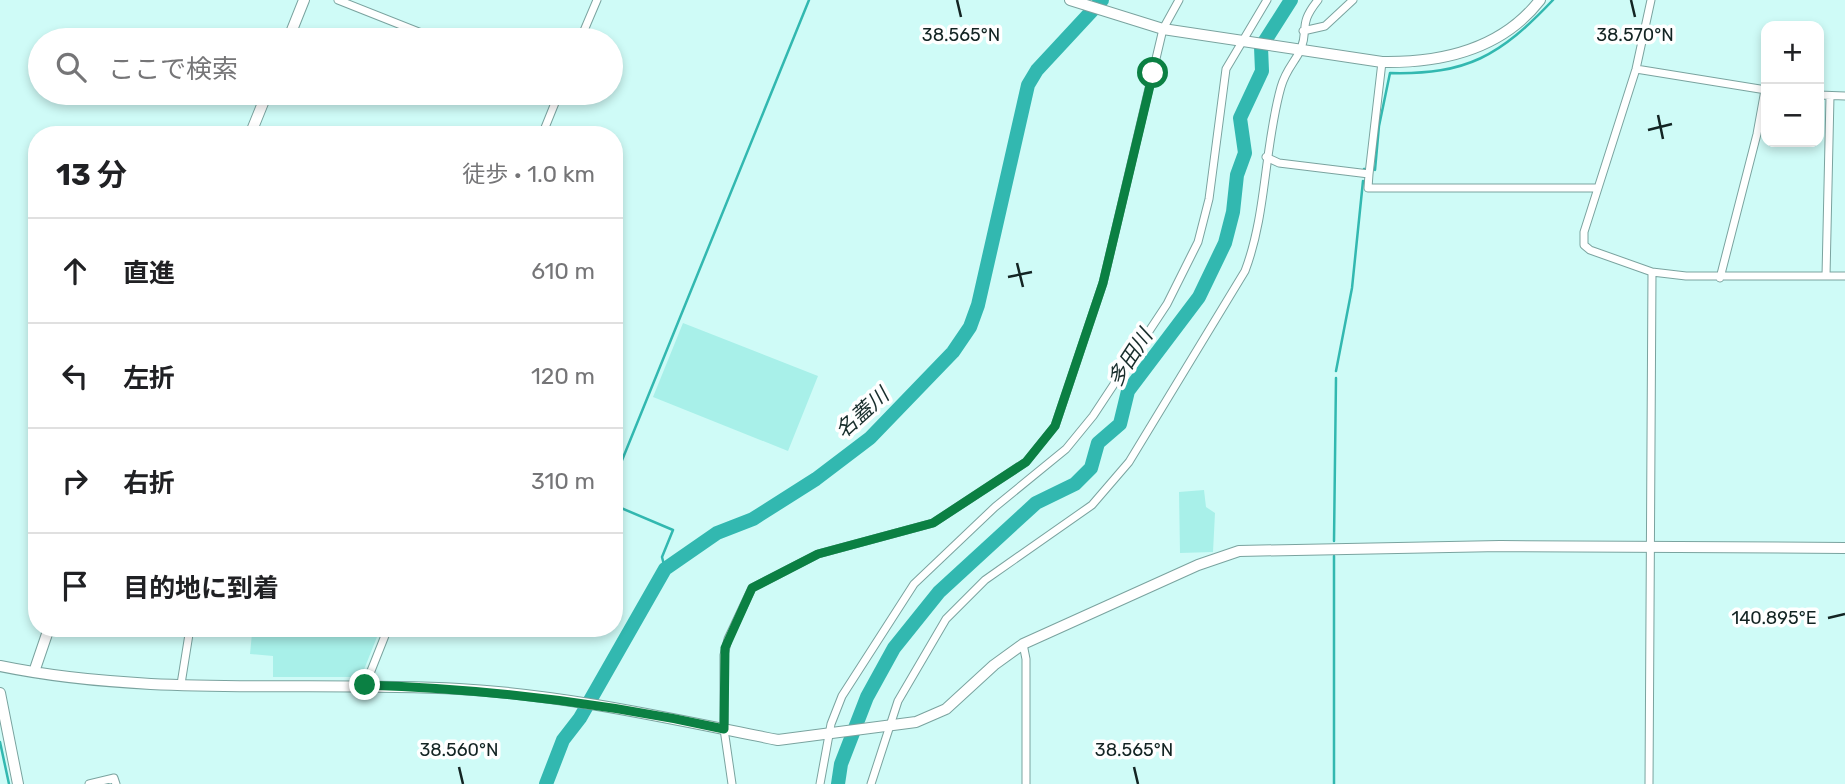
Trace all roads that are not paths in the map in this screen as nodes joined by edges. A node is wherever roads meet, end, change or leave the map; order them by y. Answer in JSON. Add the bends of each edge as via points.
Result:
{"nodes":[{"id":1,"x":304,"y":0,"type":"edge"},
{"id":2,"x":338,"y":0,"type":"edge"},
{"id":3,"x":597,"y":0,"type":"edge"},
{"id":4,"x":1070,"y":0,"type":"edge"},
{"id":5,"x":1179,"y":0,"type":"edge"},
{"id":6,"x":1266,"y":0,"type":"edge"},
{"id":7,"x":1318,"y":0,"type":"edge"},
{"id":8,"x":1353,"y":0,"type":"edge"},
{"id":9,"x":1540,"y":0,"type":"edge"},
{"id":10,"x":1651,"y":0,"type":"edge"},
{"id":11,"x":293,"y":28,"type":"edge"},
{"id":12,"x":409,"y":28,"type":"edge"},
{"id":13,"x":585,"y":28,"type":"edge"},
{"id":14,"x":1163,"y":29,"type":"junction"},
{"id":15,"x":1303,"y":32,"type":"junction"},
{"id":16,"x":1246,"y":42,"type":"junction"},
{"id":17,"x":1297,"y":50,"type":"junction"},
{"id":18,"x":1382,"y":62,"type":"junction"},
{"id":19,"x":1636,"y":69,"type":"junction"},
{"id":20,"x":1761,"y":89,"type":"edge"},
{"id":21,"x":1824,"y":95,"type":"edge"},
{"id":22,"x":1830,"y":96,"type":"junction"},
{"id":23,"x":1845,"y":96,"type":"edge"},
{"id":24,"x":262,"y":105,"type":"edge"},
{"id":25,"x":554,"y":105,"type":"edge"},
{"id":26,"x":1761,"y":114,"type":"edge"},
{"id":27,"x":254,"y":126,"type":"edge"},
{"id":28,"x":546,"y":126,"type":"edge"},
{"id":29,"x":1266,"y":157,"type":"junction"},
{"id":30,"x":1369,"y":174,"type":"junction"},
{"id":31,"x":1596,"y":188,"type":"junction"},
{"id":32,"x":1652,"y":272,"type":"junction"},
{"id":33,"x":1826,"y":276,"type":"junction"},
{"id":34,"x":1845,"y":276,"type":"edge"},
{"id":35,"x":1720,"y":278,"type":"junction"},
{"id":36,"x":1649,"y":546,"type":"junction"},
{"id":37,"x":1845,"y":548,"type":"edge"},
{"id":38,"x":44,"y":637,"type":"edge"},
{"id":39,"x":189,"y":637,"type":"edge"},
{"id":40,"x":384,"y":637,"type":"edge"},
{"id":41,"x":1023,"y":644,"type":"junction"},
{"id":42,"x":0,"y":666,"type":"edge"},
{"id":43,"x":27,"y":671,"type":"junction"},
{"id":44,"x":181,"y":684,"type":"junction"},
{"id":45,"x":365,"y":685,"type":"junction"},
{"id":46,"x":0,"y":693,"type":"edge"},
{"id":47,"x":887,"y":726,"type":"junction"},
{"id":48,"x":724,"y":729,"type":"junction"},
{"id":49,"x":833,"y":732,"type":"junction"},
{"id":50,"x":18,"y":784,"type":"edge"},
{"id":51,"x":89,"y":784,"type":"edge"},
{"id":52,"x":116,"y":784,"type":"edge"},
{"id":53,"x":732,"y":784,"type":"edge"},
{"id":54,"x":820,"y":784,"type":"edge"},
{"id":55,"x":871,"y":784,"type":"edge"},
{"id":56,"x":1026,"y":784,"type":"edge"},
{"id":57,"x":1649,"y":784,"type":"edge"}],
"edges":[{"from":1,"to":11,"type":"street"},
{"from":2,"to":12,"type":"street"},
{"from":3,"to":13,"type":"street"},
{"from":4,"to":14,"type":"street"},
{"from":5,"to":14,"type":"street"},
{"from":6,"to":16,"type":"street"},
{"from":7,"to":15,"type":"street","via":[[1308,13]]},
{"from":8,"to":15,"type":"street","via":[[1325,26]]},
{"from":9,"to":18,"type":"street","via":[[1518,23],[1471,49],[1432,61]]},
{"from":10,"to":19,"type":"street"},
{"from":14,"to":16,"type":"street"},
{"from":14,"to":48,"type":"street","via":[[1103,283],[1055,426],[1026,462],[933,523],[818,554],[752,588],[725,648]]},
{"from":15,"to":17,"type":"street"},
{"from":16,"to":17,"type":"street"},
{"from":16,"to":49,"type":"street","via":[[1226,69],[1209,199],[1198,242],[1167,304],[1066,449],[995,507],[914,584],[842,696]]},
{"from":17,"to":18,"type":"street"},
{"from":17,"to":29,"type":"street","via":[[1281,88]]},
{"from":18,"to":30,"type":"street"},
{"from":19,"to":20,"type":"street"},
{"from":19,"to":31,"type":"street"},
{"from":21,"to":22,"type":"street"},
{"from":22,"to":23,"type":"street"},
{"from":22,"to":33,"type":"street"},
{"from":24,"to":27,"type":"street"},
{"from":25,"to":28,"type":"street"},
{"from":26,"to":35,"type":"street"},
{"from":29,"to":30,"type":"street","via":[[1279,163]]},
{"from":29,"to":47,"type":"street","via":[[1252,254],[1245,271],[1129,462],[1092,505],[985,580],[946,619]]},
{"from":30,"to":31,"type":"street","via":[[1368,187]]},
{"from":31,"to":32,"type":"street","via":[[1584,245]]},
{"from":32,"to":35,"type":"street"},
{"from":32,"to":36,"type":"street"},
{"from":33,"to":34,"type":"street"},
{"from":33,"to":35,"type":"street"},
{"from":36,"to":37,"type":"street"},
{"from":36,"to":41,"type":"street","via":[[1239,551]]},
{"from":36,"to":57,"type":"street"},
{"from":38,"to":43,"type":"street"},
{"from":39,"to":44,"type":"street"},
{"from":40,"to":45,"type":"street"},
{"from":41,"to":47,"type":"street","via":[[946,709],[915,722]]},
{"from":41,"to":56,"type":"street"},
{"from":42,"to":43,"type":"street"},
{"from":43,"to":44,"type":"street","via":[[98,682]]},
{"from":44,"to":45,"type":"street"},
{"from":45,"to":48,"type":"street","via":[[463,689],[596,704]]},
{"from":46,"to":50,"type":"street"},
{"from":47,"to":49,"type":"street"},
{"from":47,"to":55,"type":"street"},
{"from":48,"to":49,"type":"street","via":[[778,740]]},
{"from":48,"to":53,"type":"street"},
{"from":49,"to":54,"type":"street"},
{"from":51,"to":52,"type":"street","via":[[114,778]]}]}
